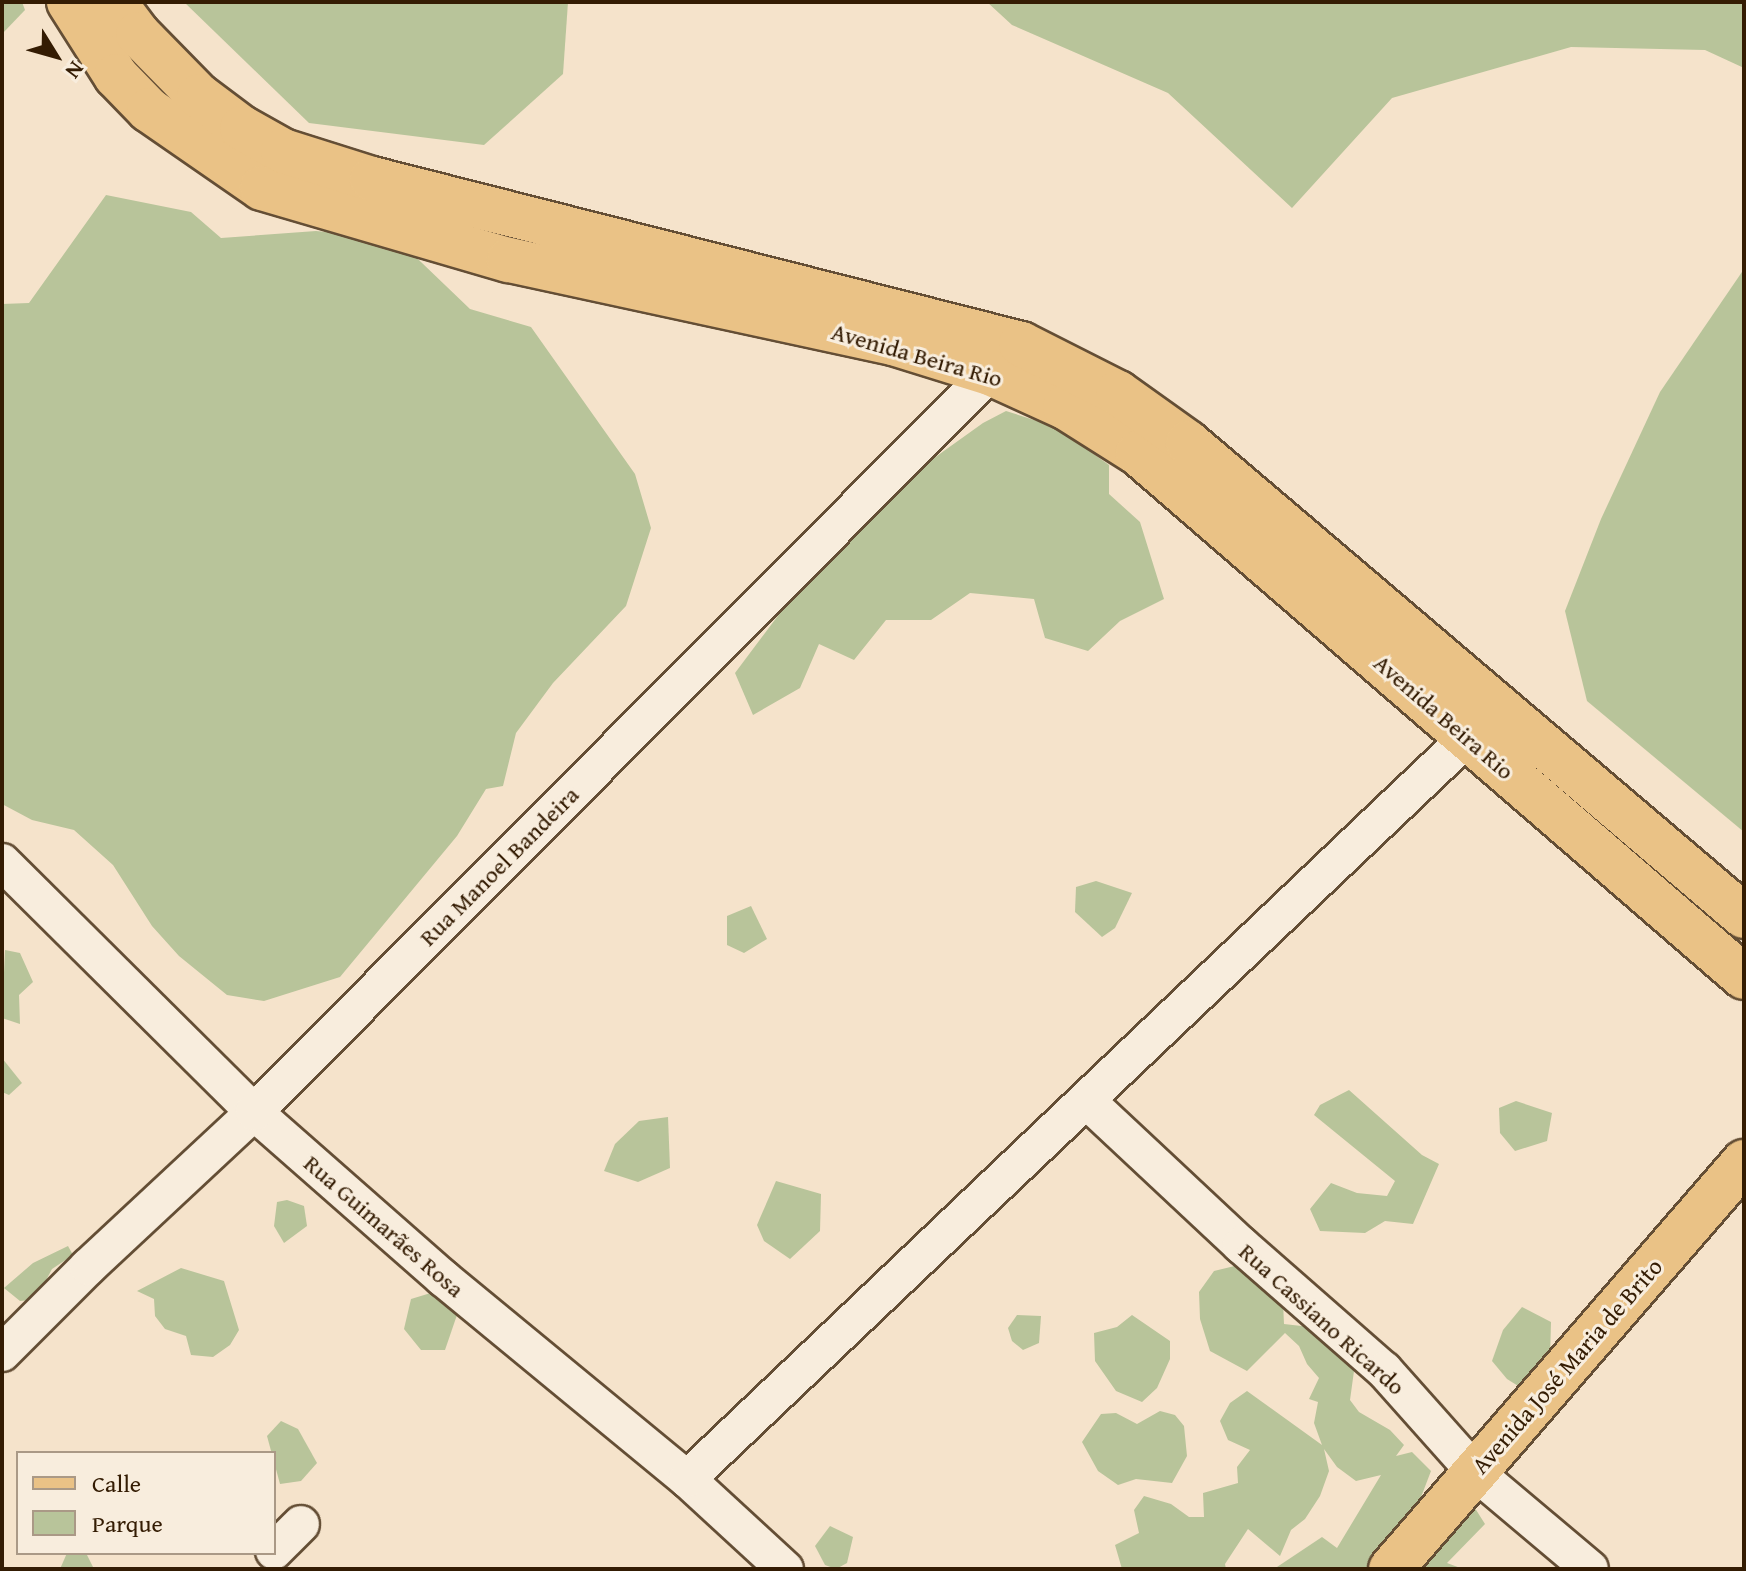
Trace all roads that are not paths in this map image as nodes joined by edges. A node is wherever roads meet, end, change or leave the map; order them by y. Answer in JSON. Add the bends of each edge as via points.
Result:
{"nodes":[{"id":1,"x":69,"y":2,"type":"edge"},
{"id":2,"x":114,"y":2,"type":"edge"},
{"id":3,"x":521,"y":217,"type":"junction"},
{"id":4,"x":509,"y":260,"type":"junction"},
{"id":5,"x":990,"y":373,"type":"junction"},
{"id":6,"x":1468,"y":737,"type":"junction"},
{"id":7,"x":2,"y":862,"type":"edge"},
{"id":8,"x":1744,"y":916,"type":"edge"},
{"id":9,"x":1744,"y":977,"type":"edge"},
{"id":10,"x":1087,"y":1101,"type":"junction"},
{"id":11,"x":254,"y":1112,"type":"junction"},
{"id":12,"x":1744,"y":1162,"type":"edge"},
{"id":13,"x":2,"y":1353,"type":"edge"},
{"id":14,"x":1475,"y":1472,"type":"junction"},
{"id":15,"x":687,"y":1479,"type":"junction"},
{"id":16,"x":301,"y":1524,"type":"dead end"},
{"id":17,"x":276,"y":1549,"type":"edge"},
{"id":18,"x":785,"y":1569,"type":"edge"},
{"id":19,"x":1391,"y":1569,"type":"edge"},
{"id":20,"x":1590,"y":1569,"type":"edge"}],
"edges":[{"from":1,"to":4,"type":"main road","name":"Avenida Beira Rio","via":[[116,76],[149,110],[262,188]]},
{"from":2,"to":3,"type":"main road","name":"Avenida Beira Rio","via":[[199,96],[283,151]]},
{"from":3,"to":4,"type":"main road"},
{"from":3,"to":8,"type":"main road","name":"Avenida Beira Rio","via":[[1021,344],[1118,393],[1188,443]]},
{"from":4,"to":5,"type":"main road","name":"Avenida Beira Rio","via":[[893,343]]},
{"from":5,"to":6,"type":"main road","name":"Avenida Beira Rio","via":[[1065,407],[1138,453]]},
{"from":5,"to":11,"type":"street","name":"Rua Manoel Bandeira"},
{"from":6,"to":9,"type":"main road","name":"Avenida Beira Rio"},
{"from":6,"to":10,"type":"street"},
{"from":7,"to":11,"type":"street","name":"Rua Guimarães Rosa"},
{"from":10,"to":14,"type":"street","name":"Rua Cassiano Ricardo","via":[[1384,1370]]},
{"from":10,"to":15,"type":"street"},
{"from":11,"to":13,"type":"street","name":"Rua Manoel Bandeira"},
{"from":11,"to":15,"type":"street","name":"Rua Guimarães Rosa","via":[[443,1278]]},
{"from":12,"to":14,"type":"main road","name":"Avenida José Maria de Brito"},
{"from":14,"to":19,"type":"main road","name":"Avenida José Maria de Brito"},
{"from":14,"to":20,"type":"street","name":"Rua Cassiano Ricardo"},
{"from":15,"to":18,"type":"street","name":"Rua Guimarães Rosa"},
{"from":16,"to":17,"type":"street"}]}
